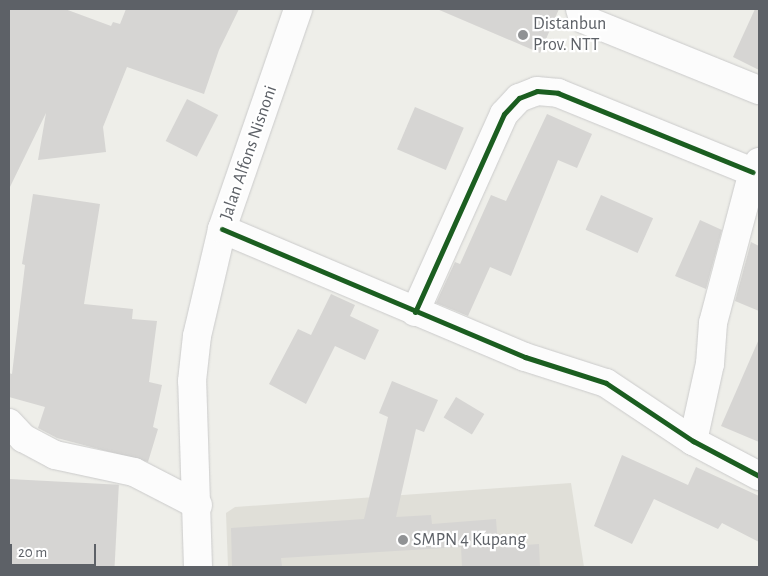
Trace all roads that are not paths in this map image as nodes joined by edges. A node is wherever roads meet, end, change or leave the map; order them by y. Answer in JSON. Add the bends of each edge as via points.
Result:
{"nodes":[{"id":1,"x":298,"y":9,"type":"edge"},
{"id":2,"x":580,"y":9,"type":"edge"},
{"id":3,"x":759,"y":90,"type":"edge"},
{"id":4,"x":756,"y":167,"type":"edge"},
{"id":5,"x":222,"y":229,"type":"junction"},
{"id":6,"x":415,"y":312,"type":"junction"},
{"id":7,"x":9,"y":422,"type":"edge"},
{"id":8,"x":693,"y":441,"type":"junction"},
{"id":9,"x":759,"y":476,"type":"edge"},
{"id":10,"x":198,"y":505,"type":"junction"},
{"id":11,"x":198,"y":567,"type":"edge"}],
"edges":[{"from":1,"to":5,"type":"street","name":"Jalan Alfons Nisnoni"},
{"from":2,"to":3,"type":"street","via":[[583,19]]},
{"from":4,"to":6,"type":"street","via":[[558,93],[537,91],[528,94],[519,98],[504,114]]},
{"from":4,"to":8,"type":"street","via":[[713,323],[710,364]]},
{"from":5,"to":6,"type":"street"},
{"from":5,"to":10,"type":"street","name":"Jalan Alfons Nisnoni","via":[[205,292],[192,381]]},
{"from":6,"to":8,"type":"street","via":[[525,357],[606,383]]},
{"from":7,"to":10,"type":"street","via":[[23,438],[55,455],[134,472]]},
{"from":8,"to":9,"type":"street"},
{"from":10,"to":11,"type":"street","name":"Jalan Alfons Nisnoni"}]}
